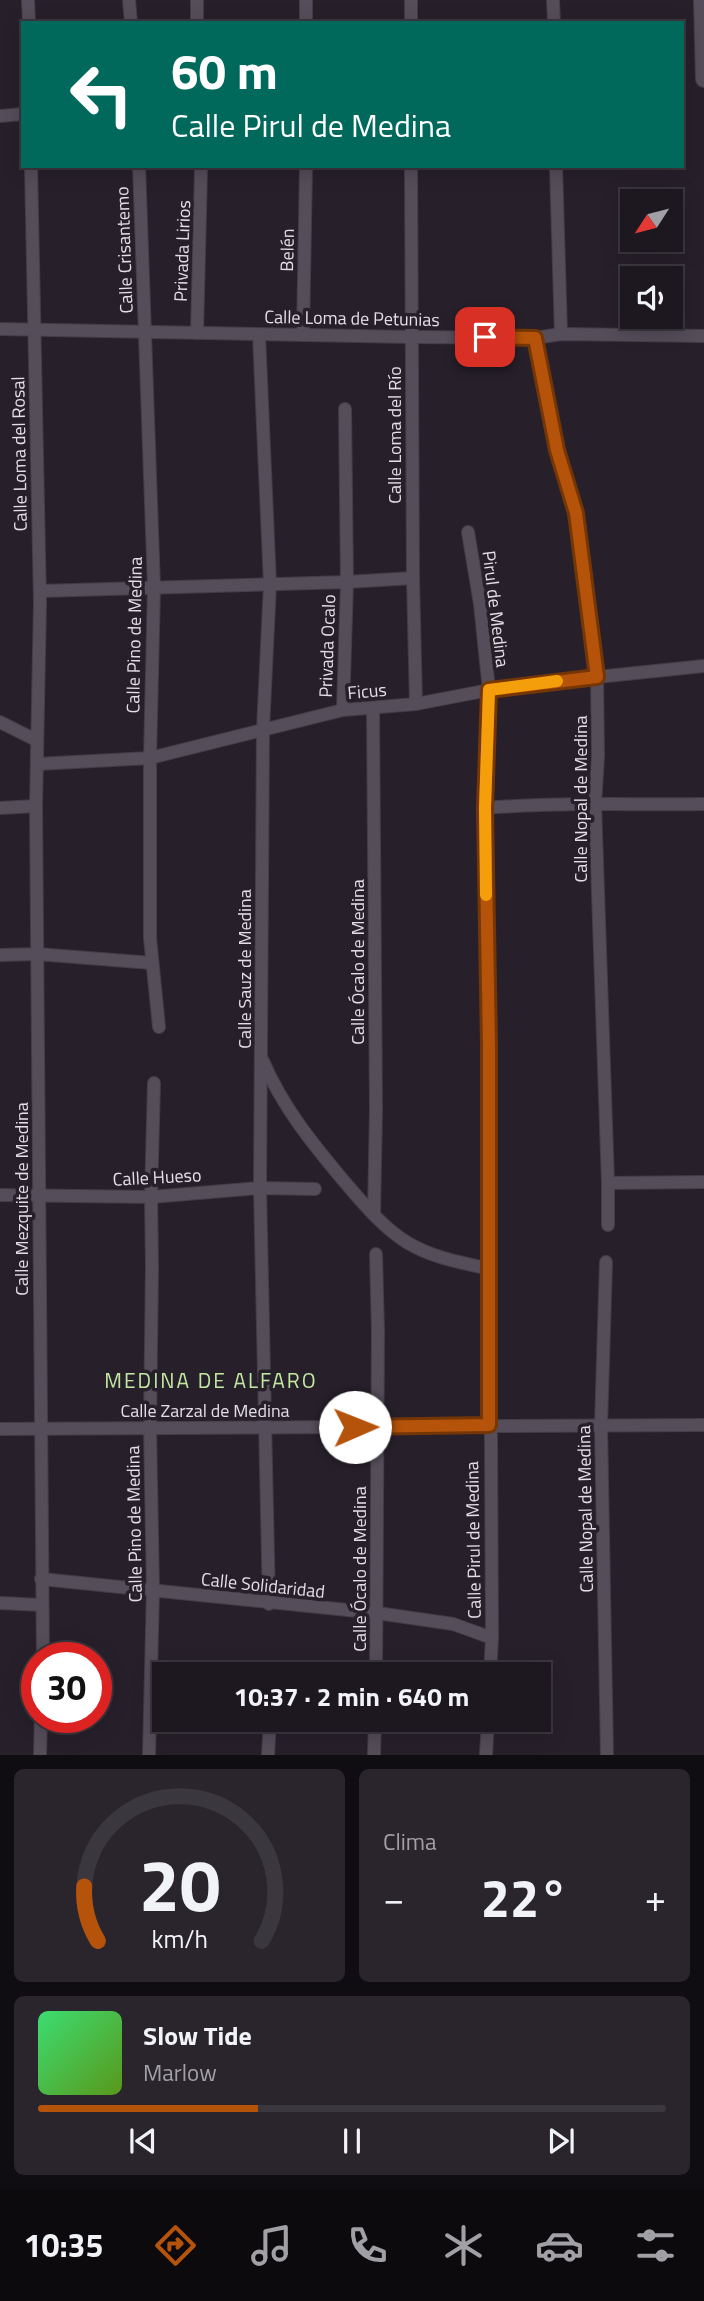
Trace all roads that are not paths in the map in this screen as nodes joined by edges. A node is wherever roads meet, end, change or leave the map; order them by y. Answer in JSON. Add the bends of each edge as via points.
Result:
{"nodes":[{"id":1,"x":28,"y":0,"type":"edge"},
{"id":2,"x":129,"y":0,"type":"edge"},
{"id":3,"x":197,"y":0,"type":"edge"},
{"id":4,"x":306,"y":0,"type":"edge"},
{"id":5,"x":411,"y":0,"type":"edge"},
{"id":6,"x":554,"y":0,"type":"edge"},
{"id":7,"x":702,"y":0,"type":"edge"},
{"id":8,"x":29,"y":21,"type":"edge"},
{"id":9,"x":131,"y":21,"type":"edge"},
{"id":10,"x":197,"y":21,"type":"edge"},
{"id":11,"x":306,"y":21,"type":"edge"},
{"id":12,"x":411,"y":21,"type":"edge"},
{"id":13,"x":554,"y":21,"type":"edge"},
{"id":14,"x":704,"y":79,"type":"edge"},
{"id":15,"x":21,"y":114,"type":"edge"},
{"id":16,"x":0,"y":116,"type":"edge"},
{"id":17,"x":31,"y":168,"type":"edge"},
{"id":18,"x":139,"y":168,"type":"edge"},
{"id":19,"x":306,"y":168,"type":"edge"},
{"id":20,"x":411,"y":168,"type":"edge"},
{"id":21,"x":556,"y":168,"type":"edge"},
{"id":22,"x":201,"y":170,"type":"dead end"},
{"id":23,"x":0,"y":329,"type":"edge"},
{"id":24,"x":34,"y":330,"type":"junction"},
{"id":25,"x":144,"y":333,"type":"junction"},
{"id":26,"x":197,"y":333,"type":"junction"},
{"id":27,"x":561,"y":334,"type":"junction"},
{"id":28,"x":259,"y":335,"type":"junction"},
{"id":29,"x":303,"y":335,"type":"junction"},
{"id":30,"x":704,"y":336,"type":"edge"},
{"id":31,"x":411,"y":337,"type":"junction"},
{"id":32,"x":535,"y":338,"type":"junction"},
{"id":33,"x":345,"y":409,"type":"dead end"},
{"id":34,"x":468,"y":532,"type":"dead end"},
{"id":35,"x":413,"y":578,"type":"junction"},
{"id":36,"x":347,"y":582,"type":"junction"},
{"id":37,"x":270,"y":584,"type":"junction"},
{"id":38,"x":154,"y":587,"type":"junction"},
{"id":39,"x":40,"y":591,"type":"junction"},
{"id":40,"x":704,"y":666,"type":"edge"},
{"id":41,"x":597,"y":677,"type":"junction"},
{"id":42,"x":489,"y":690,"type":"junction"},
{"id":43,"x":416,"y":704,"type":"junction"},
{"id":44,"x":373,"y":709,"type":"junction"},
{"id":45,"x":343,"y":710,"type":"junction"},
{"id":46,"x":0,"y":722,"type":"edge"},
{"id":47,"x":263,"y":729,"type":"junction"},
{"id":48,"x":36,"y":740,"type":"junction"},
{"id":49,"x":150,"y":758,"type":"junction"},
{"id":50,"x":37,"y":764,"type":"junction"},
{"id":51,"x":704,"y":804,"type":"edge"},
{"id":52,"x":595,"y":805,"type":"junction"},
{"id":53,"x":36,"y":806,"type":"junction"},
{"id":54,"x":0,"y":808,"type":"edge"},
{"id":55,"x":485,"y":808,"type":"junction"},
{"id":56,"x":37,"y":954,"type":"junction"},
{"id":57,"x":0,"y":955,"type":"edge"},
{"id":58,"x":152,"y":963,"type":"junction"},
{"id":59,"x":159,"y":1027,"type":"dead end"},
{"id":60,"x":261,"y":1055,"type":"junction"},
{"id":61,"x":154,"y":1083,"type":"dead end"},
{"id":62,"x":608,"y":1182,"type":"junction"},
{"id":63,"x":704,"y":1182,"type":"edge"},
{"id":64,"x":260,"y":1188,"type":"junction"},
{"id":65,"x":315,"y":1189,"type":"dead end"},
{"id":66,"x":0,"y":1195,"type":"edge"},
{"id":67,"x":40,"y":1195,"type":"junction"},
{"id":68,"x":150,"y":1197,"type":"junction"},
{"id":69,"x":374,"y":1214,"type":"junction"},
{"id":70,"x":608,"y":1225,"type":"dead end"},
{"id":71,"x":376,"y":1254,"type":"dead end"},
{"id":72,"x":606,"y":1262,"type":"dead end"},
{"id":73,"x":490,"y":1269,"type":"junction"},
{"id":74,"x":489,"y":1425,"type":"junction"},
{"id":75,"x":704,"y":1425,"type":"edge"},
{"id":76,"x":378,"y":1426,"type":"junction"},
{"id":77,"x":601,"y":1426,"type":"junction"},
{"id":78,"x":40,"y":1427,"type":"junction"},
{"id":79,"x":265,"y":1427,"type":"junction"},
{"id":80,"x":150,"y":1428,"type":"junction"},
{"id":81,"x":0,"y":1429,"type":"edge"},
{"id":82,"x":41,"y":1579,"type":"junction"},
{"id":83,"x":153,"y":1590,"type":"junction"},
{"id":84,"x":0,"y":1603,"type":"edge"},
{"id":85,"x":269,"y":1604,"type":"junction"},
{"id":86,"x":41,"y":1605,"type":"junction"},
{"id":87,"x":377,"y":1614,"type":"junction"},
{"id":88,"x":492,"y":1639,"type":"junction"},
{"id":89,"x":42,"y":1642,"type":"edge"},
{"id":90,"x":157,"y":1662,"type":"edge"},
{"id":91,"x":376,"y":1662,"type":"edge"},
{"id":92,"x":491,"y":1662,"type":"edge"},
{"id":93,"x":152,"y":1732,"type":"edge"},
{"id":94,"x":269,"y":1732,"type":"edge"},
{"id":95,"x":375,"y":1732,"type":"edge"},
{"id":96,"x":487,"y":1732,"type":"edge"},
{"id":97,"x":41,"y":1733,"type":"edge"},
{"id":98,"x":40,"y":1755,"type":"edge"},
{"id":99,"x":149,"y":1755,"type":"edge"},
{"id":100,"x":268,"y":1755,"type":"edge"},
{"id":101,"x":374,"y":1755,"type":"edge"},
{"id":102,"x":486,"y":1755,"type":"edge"},
{"id":103,"x":607,"y":1755,"type":"edge"}],
"edges":[{"from":1,"to":8,"type":"street"},
{"from":2,"to":9,"type":"street"},
{"from":3,"to":10,"type":"street"},
{"from":4,"to":11,"type":"street"},
{"from":5,"to":12,"type":"street"},
{"from":6,"to":13,"type":"street"},
{"from":7,"to":14,"type":"street"},
{"from":15,"to":16,"type":"street"},
{"from":17,"to":24,"type":"street","name":"Calle Loma del Rosal"},
{"from":18,"to":25,"type":"street","name":"Calle Crisantemo"},
{"from":19,"to":29,"type":"street","name":"Belén"},
{"from":20,"to":31,"type":"street","name":"Calle Loma del Río"},
{"from":21,"to":27,"type":"street"},
{"from":22,"to":26,"type":"street","name":"Privada Lirios"},
{"from":23,"to":24,"type":"street","name":"Calle Loma de Petunias"},
{"from":24,"to":25,"type":"street","name":"Calle Loma de Petunias"},
{"from":24,"to":39,"type":"street","name":"Calle Loma del Rosal"},
{"from":25,"to":26,"type":"street","name":"Calle Loma de Petunias"},
{"from":25,"to":38,"type":"street","name":"Calle Pino de Medina"},
{"from":26,"to":28,"type":"street","name":"Calle Loma de Petunias"},
{"from":27,"to":30,"type":"street","name":"Calle Loma de Petunias"},
{"from":27,"to":32,"type":"street","name":"Calle Loma de Petunias"},
{"from":28,"to":29,"type":"street","name":"Calle Loma de Petunias"},
{"from":28,"to":37,"type":"street","name":"Calle Sauz de Medina"},
{"from":29,"to":31,"type":"street","name":"Calle Loma de Petunias"},
{"from":31,"to":32,"type":"street","name":"Calle Loma de Petunias"},
{"from":31,"to":35,"type":"street","name":"Calle Loma del Río"},
{"from":32,"to":41,"type":"street","name":"Calle Nopal de Medina","via":[[557,450],[576,513]]},
{"from":33,"to":36,"type":"street","name":"Privada Ocalo"},
{"from":34,"to":42,"type":"street","name":"Pirul de Medina"},
{"from":35,"to":36,"type":"street"},
{"from":35,"to":43,"type":"street","name":"Calle Loma del Río"},
{"from":36,"to":37,"type":"street"},
{"from":36,"to":45,"type":"street","name":"Privada Ocalo"},
{"from":37,"to":38,"type":"street"},
{"from":37,"to":47,"type":"street","name":"Calle Sauz de Medina"},
{"from":38,"to":39,"type":"street"},
{"from":38,"to":49,"type":"street","name":"Calle Pino de Medina"},
{"from":39,"to":48,"type":"street","name":"Calle Loma del Rosal"},
{"from":40,"to":41,"type":"street","name":"Ficus"},
{"from":41,"to":42,"type":"street","name":"Ficus"},
{"from":41,"to":52,"type":"street","name":"Calle Nopal de Medina"},
{"from":42,"to":43,"type":"street","name":"Ficus"},
{"from":42,"to":55,"type":"street","name":"Calle Pirul de Medina"},
{"from":43,"to":44,"type":"street","name":"Ficus"},
{"from":44,"to":45,"type":"street","name":"Ficus"},
{"from":44,"to":69,"type":"street","name":"Calle Ócalo de Medina"},
{"from":45,"to":47,"type":"street","name":"Ficus"},
{"from":46,"to":48,"type":"street"},
{"from":47,"to":49,"type":"street","name":"Ficus"},
{"from":47,"to":60,"type":"street","name":"Calle Sauz de Medina"},
{"from":48,"to":50,"type":"street","name":"Calle Mezquite de Medina"},
{"from":49,"to":50,"type":"street","name":"Ficus"},
{"from":49,"to":58,"type":"street","name":"Calle Pino de Medina"},
{"from":50,"to":53,"type":"street","name":"Calle Mezquite de Medina"},
{"from":51,"to":52,"type":"street"},
{"from":52,"to":55,"type":"street"},
{"from":52,"to":62,"type":"street","name":"Calle Nopal de Medina"},
{"from":53,"to":54,"type":"street"},
{"from":53,"to":56,"type":"street","name":"Calle Mezquite de Medina"},
{"from":55,"to":73,"type":"street","name":"Calle Pirul de Medina"},
{"from":56,"to":57,"type":"street"},
{"from":56,"to":58,"type":"street"},
{"from":56,"to":67,"type":"street","name":"Calle Mezquite de Medina"},
{"from":58,"to":59,"type":"street","name":"Calle Pino de Medina"},
{"from":60,"to":64,"type":"street","name":"Calle Sauz de Medina"},
{"from":60,"to":69,"type":"street","via":[[299,1126]]},
{"from":61,"to":68,"type":"street","name":"Calle Pino de Medina"},
{"from":62,"to":63,"type":"street"},
{"from":62,"to":70,"type":"street","name":"Calle Nopal de Medina"},
{"from":64,"to":65,"type":"street","name":"Calle Hueso"},
{"from":64,"to":68,"type":"street","name":"Calle Hueso"},
{"from":64,"to":79,"type":"street","name":"Calle Sauz de Medina"},
{"from":66,"to":67,"type":"street","name":"Calle Hueso"},
{"from":67,"to":68,"type":"street","name":"Calle Hueso"},
{"from":67,"to":78,"type":"street","name":"Calle Mezquite de Medina"},
{"from":68,"to":80,"type":"street","name":"Calle Pino de Medina"},
{"from":69,"to":73,"type":"street","via":[[423,1251]]},
{"from":71,"to":76,"type":"street","name":"Calle Ócalo de Medina"},
{"from":72,"to":77,"type":"street","name":"Calle Nopal de Medina"},
{"from":73,"to":74,"type":"street","name":"Calle Pirul de Medina"},
{"from":74,"to":76,"type":"street","name":"Calle Zarzal de Medina"},
{"from":74,"to":77,"type":"street","name":"Calle Zarzal de Medina"},
{"from":74,"to":88,"type":"street","name":"Calle Pirul de Medina"},
{"from":75,"to":77,"type":"street","name":"Calle Zarzal de Medina"},
{"from":76,"to":79,"type":"street","name":"Calle Zarzal de Medina"},
{"from":76,"to":87,"type":"street","name":"Calle Ócalo de Medina"},
{"from":77,"to":103,"type":"street","name":"Calle Nopal de Medina"},
{"from":78,"to":80,"type":"street","name":"Calle Zarzal de Medina"},
{"from":78,"to":81,"type":"street","name":"Calle Zarzal de Medina"},
{"from":78,"to":82,"type":"street","name":"Calle Mezquite de Medina"},
{"from":79,"to":80,"type":"street","name":"Calle Zarzal de Medina"},
{"from":79,"to":85,"type":"street","name":"Calle Sauz de Medina"},
{"from":80,"to":83,"type":"street","name":"Calle Pino de Medina"},
{"from":82,"to":83,"type":"street","name":"Calle Solidaridad"},
{"from":82,"to":86,"type":"street","name":"Calle Mezquite de Medina"},
{"from":83,"to":85,"type":"street","name":"Calle Solidaridad"},
{"from":83,"to":90,"type":"street","name":"Calle Pino de Medina"},
{"from":84,"to":86,"type":"street"},
{"from":85,"to":87,"type":"street","name":"Calle Solidaridad"},
{"from":86,"to":89,"type":"street","name":"Calle Mezquite de Medina"},
{"from":87,"to":88,"type":"street","name":"Calle Solidaridad","via":[[453,1624]]},
{"from":87,"to":91,"type":"street","name":"Calle Ócalo de Medina"},
{"from":88,"to":92,"type":"street","name":"Calle Pirul de Medina"},
{"from":93,"to":99,"type":"street","name":"Calle Pino de Medina"},
{"from":94,"to":100,"type":"street"},
{"from":95,"to":101,"type":"street"},
{"from":96,"to":102,"type":"street"},
{"from":97,"to":98,"type":"street"}]}
